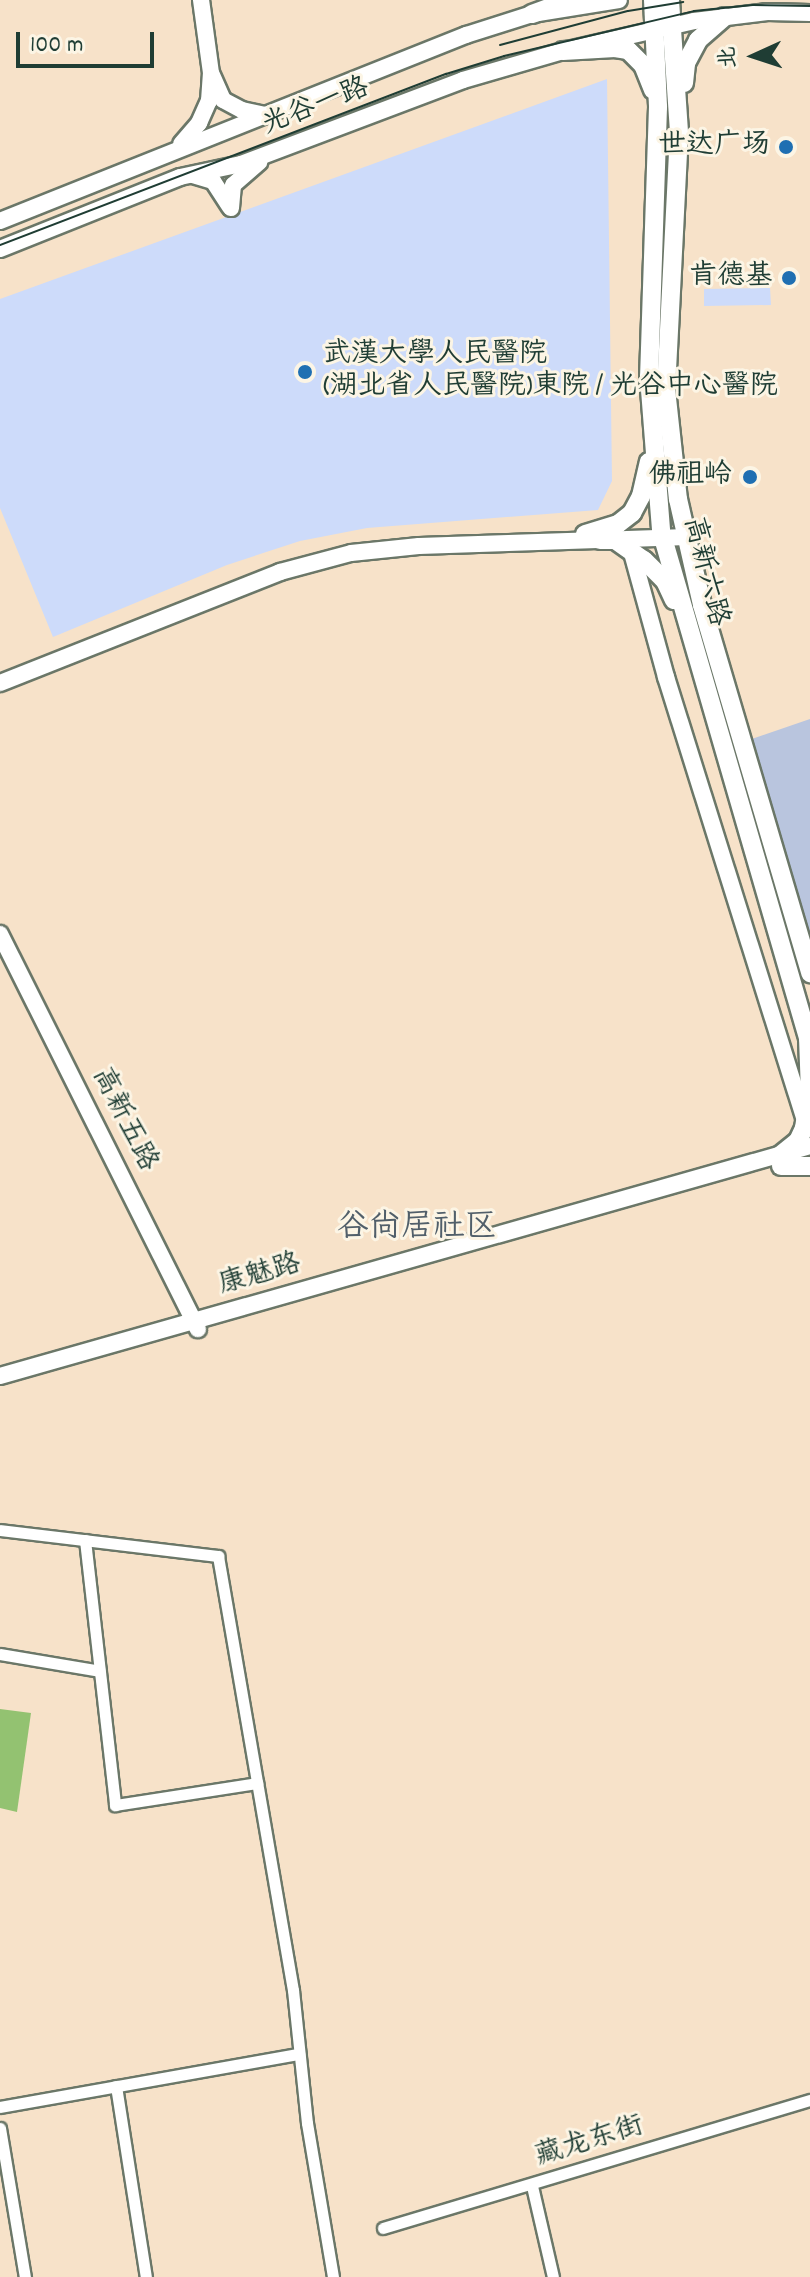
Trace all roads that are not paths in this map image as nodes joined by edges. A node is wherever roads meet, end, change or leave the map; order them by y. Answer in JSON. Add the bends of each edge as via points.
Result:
{"nodes":[{"id":1,"x":201,"y":0,"type":"edge"},
{"id":2,"x":570,"y":0,"type":"edge"},
{"id":3,"x":619,"y":0,"type":"edge"},
{"id":4,"x":653,"y":0,"type":"edge"},
{"id":5,"x":670,"y":0,"type":"edge"},
{"id":6,"x":810,"y":13,"type":"edge"},
{"id":7,"x":532,"y":14,"type":"junction"},
{"id":8,"x":724,"y":17,"type":"junction"},
{"id":9,"x":664,"y":28,"type":"junction"},
{"id":10,"x":563,"y":51,"type":"junction"},
{"id":11,"x":211,"y":73,"type":"junction"},
{"id":12,"x":658,"y":107,"type":"junction"},
{"id":13,"x":268,"y":115,"type":"junction"},
{"id":14,"x":679,"y":133,"type":"junction"},
{"id":15,"x":178,"y":148,"type":"junction"},
{"id":16,"x":268,"y":155,"type":"junction"},
{"id":17,"x":180,"y":177,"type":"junction"},
{"id":18,"x":0,"y":221,"type":"edge"},
{"id":19,"x":0,"y":249,"type":"edge"},
{"id":20,"x":653,"y":432,"type":"junction"},
{"id":21,"x":686,"y":533,"type":"junction"},
{"id":22,"x":662,"y":534,"type":"junction"},
{"id":23,"x":592,"y":537,"type":"junction"},
{"id":24,"x":631,"y":549,"type":"junction"},
{"id":25,"x":687,"y":624,"type":"junction"},
{"id":26,"x":0,"y":676,"type":"edge"},
{"id":27,"x":0,"y":683,"type":"edge"},
{"id":28,"x":0,"y":934,"type":"edge"},
{"id":29,"x":810,"y":973,"type":"edge"},
{"id":30,"x":809,"y":1042,"type":"edge"},
{"id":31,"x":805,"y":1121,"type":"junction"},
{"id":32,"x":810,"y":1146,"type":"edge"},
{"id":33,"x":810,"y":1158,"type":"edge"},
{"id":34,"x":780,"y":1161,"type":"junction"},
{"id":35,"x":810,"y":1166,"type":"edge"},
{"id":36,"x":197,"y":1326,"type":"junction"},
{"id":37,"x":0,"y":1376,"type":"edge"},
{"id":38,"x":0,"y":1386,"type":"edge"},
{"id":39,"x":0,"y":1530,"type":"edge"},
{"id":40,"x":85,"y":1540,"type":"junction"},
{"id":41,"x":0,"y":1654,"type":"edge"},
{"id":42,"x":100,"y":1671,"type":"junction"},
{"id":43,"x":257,"y":1783,"type":"junction"},
{"id":44,"x":299,"y":2054,"type":"junction"},
{"id":45,"x":116,"y":2086,"type":"junction"},
{"id":46,"x":810,"y":2100,"type":"edge"},
{"id":47,"x":0,"y":2107,"type":"edge"},
{"id":48,"x":0,"y":2128,"type":"edge"},
{"id":49,"x":532,"y":2186,"type":"junction"},
{"id":50,"x":383,"y":2228,"type":"dead end"},
{"id":51,"x":25,"y":2277,"type":"edge"},
{"id":52,"x":146,"y":2277,"type":"edge"},
{"id":53,"x":333,"y":2277,"type":"edge"},
{"id":54,"x":553,"y":2277,"type":"edge"}],
"edges":[{"from":1,"to":11,"type":"main road"},
{"from":2,"to":7,"type":"main road"},
{"from":3,"to":7,"type":"main road","name":"光谷一路"},
{"from":4,"to":9,"type":"main road","name":"高新六路"},
{"from":5,"to":9,"type":"main road","name":"高新六路"},
{"from":6,"to":8,"type":"main road","name":"光谷一路"},
{"from":7,"to":13,"type":"main road","name":"光谷一路"},
{"from":8,"to":9,"type":"main road","name":"光谷一路"},
{"from":8,"to":14,"type":"main road","via":[[698,40],[686,63]]},
{"from":9,"to":10,"type":"main road","name":"光谷一路"},
{"from":9,"to":12,"type":"main road","name":"高新六路"},
{"from":9,"to":14,"type":"main road","name":"高新六路"},
{"from":10,"to":12,"type":"main road","via":[[628,50],[643,65]]},
{"from":10,"to":16,"type":"main road","name":"光谷一路","via":[[448,85]]},
{"from":11,"to":13,"type":"main road","via":[[223,100]]},
{"from":11,"to":15,"type":"main road","via":[[209,101]]},
{"from":12,"to":20,"type":"main road","name":"高新六路","via":[[649,377]]},
{"from":13,"to":15,"type":"main road","name":"光谷一路"},
{"from":14,"to":21,"type":"main road","name":"高新六路","via":[[666,389]]},
{"from":15,"to":18,"type":"main road","name":"光谷一路"},
{"from":16,"to":17,"type":"main road","name":"光谷一路"},
{"from":16,"to":17,"type":"main road","via":[[233,185],[231,208],[213,181],[197,174]]},
{"from":17,"to":19,"type":"main road","name":"光谷一路"},
{"from":20,"to":22,"type":"main road","name":"高新六路"},
{"from":20,"to":23,"type":"main road","via":[[648,473],[632,513]]},
{"from":21,"to":22,"type":"main road"},
{"from":21,"to":29,"type":"main road","name":"高新六路","via":[[702,605]]},
{"from":22,"to":23,"type":"main road"},
{"from":22,"to":25,"type":"main road","name":"高新六路"},
{"from":23,"to":24,"type":"main road"},
{"from":23,"to":26,"type":"main road","via":[[350,546],[278,565]]},
{"from":23,"to":27,"type":"main road","via":[[351,553],[280,572]]},
{"from":24,"to":25,"type":"main road","via":[[665,581]]},
{"from":24,"to":31,"type":"main road"},
{"from":25,"to":30,"type":"main road","name":"高新六路"},
{"from":28,"to":36,"type":"main road","name":"高新五路"},
{"from":30,"to":31,"type":"main road","name":"高新六路"},
{"from":31,"to":34,"type":"main road","via":[[798,1141]]},
{"from":32,"to":34,"type":"main road","name":"康魅路"},
{"from":33,"to":34,"type":"main road","name":"康魅路"},
{"from":34,"to":35,"type":"main road"},
{"from":34,"to":36,"type":"main road","name":"康魅路"},
{"from":36,"to":37,"type":"main road","name":"康魅路"},
{"from":36,"to":38,"type":"main road","name":"康魅路"},
{"from":39,"to":40,"type":"street"},
{"from":40,"to":42,"type":"street"},
{"from":40,"to":43,"type":"street","via":[[218,1556]]},
{"from":41,"to":42,"type":"street"},
{"from":42,"to":43,"type":"street","via":[[115,1805]]},
{"from":43,"to":44,"type":"street"},
{"from":44,"to":45,"type":"street"},
{"from":44,"to":53,"type":"street"},
{"from":45,"to":47,"type":"street"},
{"from":45,"to":52,"type":"street"},
{"from":46,"to":49,"type":"street","name":"藏龙东街"},
{"from":48,"to":51,"type":"street"},
{"from":49,"to":50,"type":"street","name":"藏龙东街"},
{"from":49,"to":54,"type":"street"}]}
